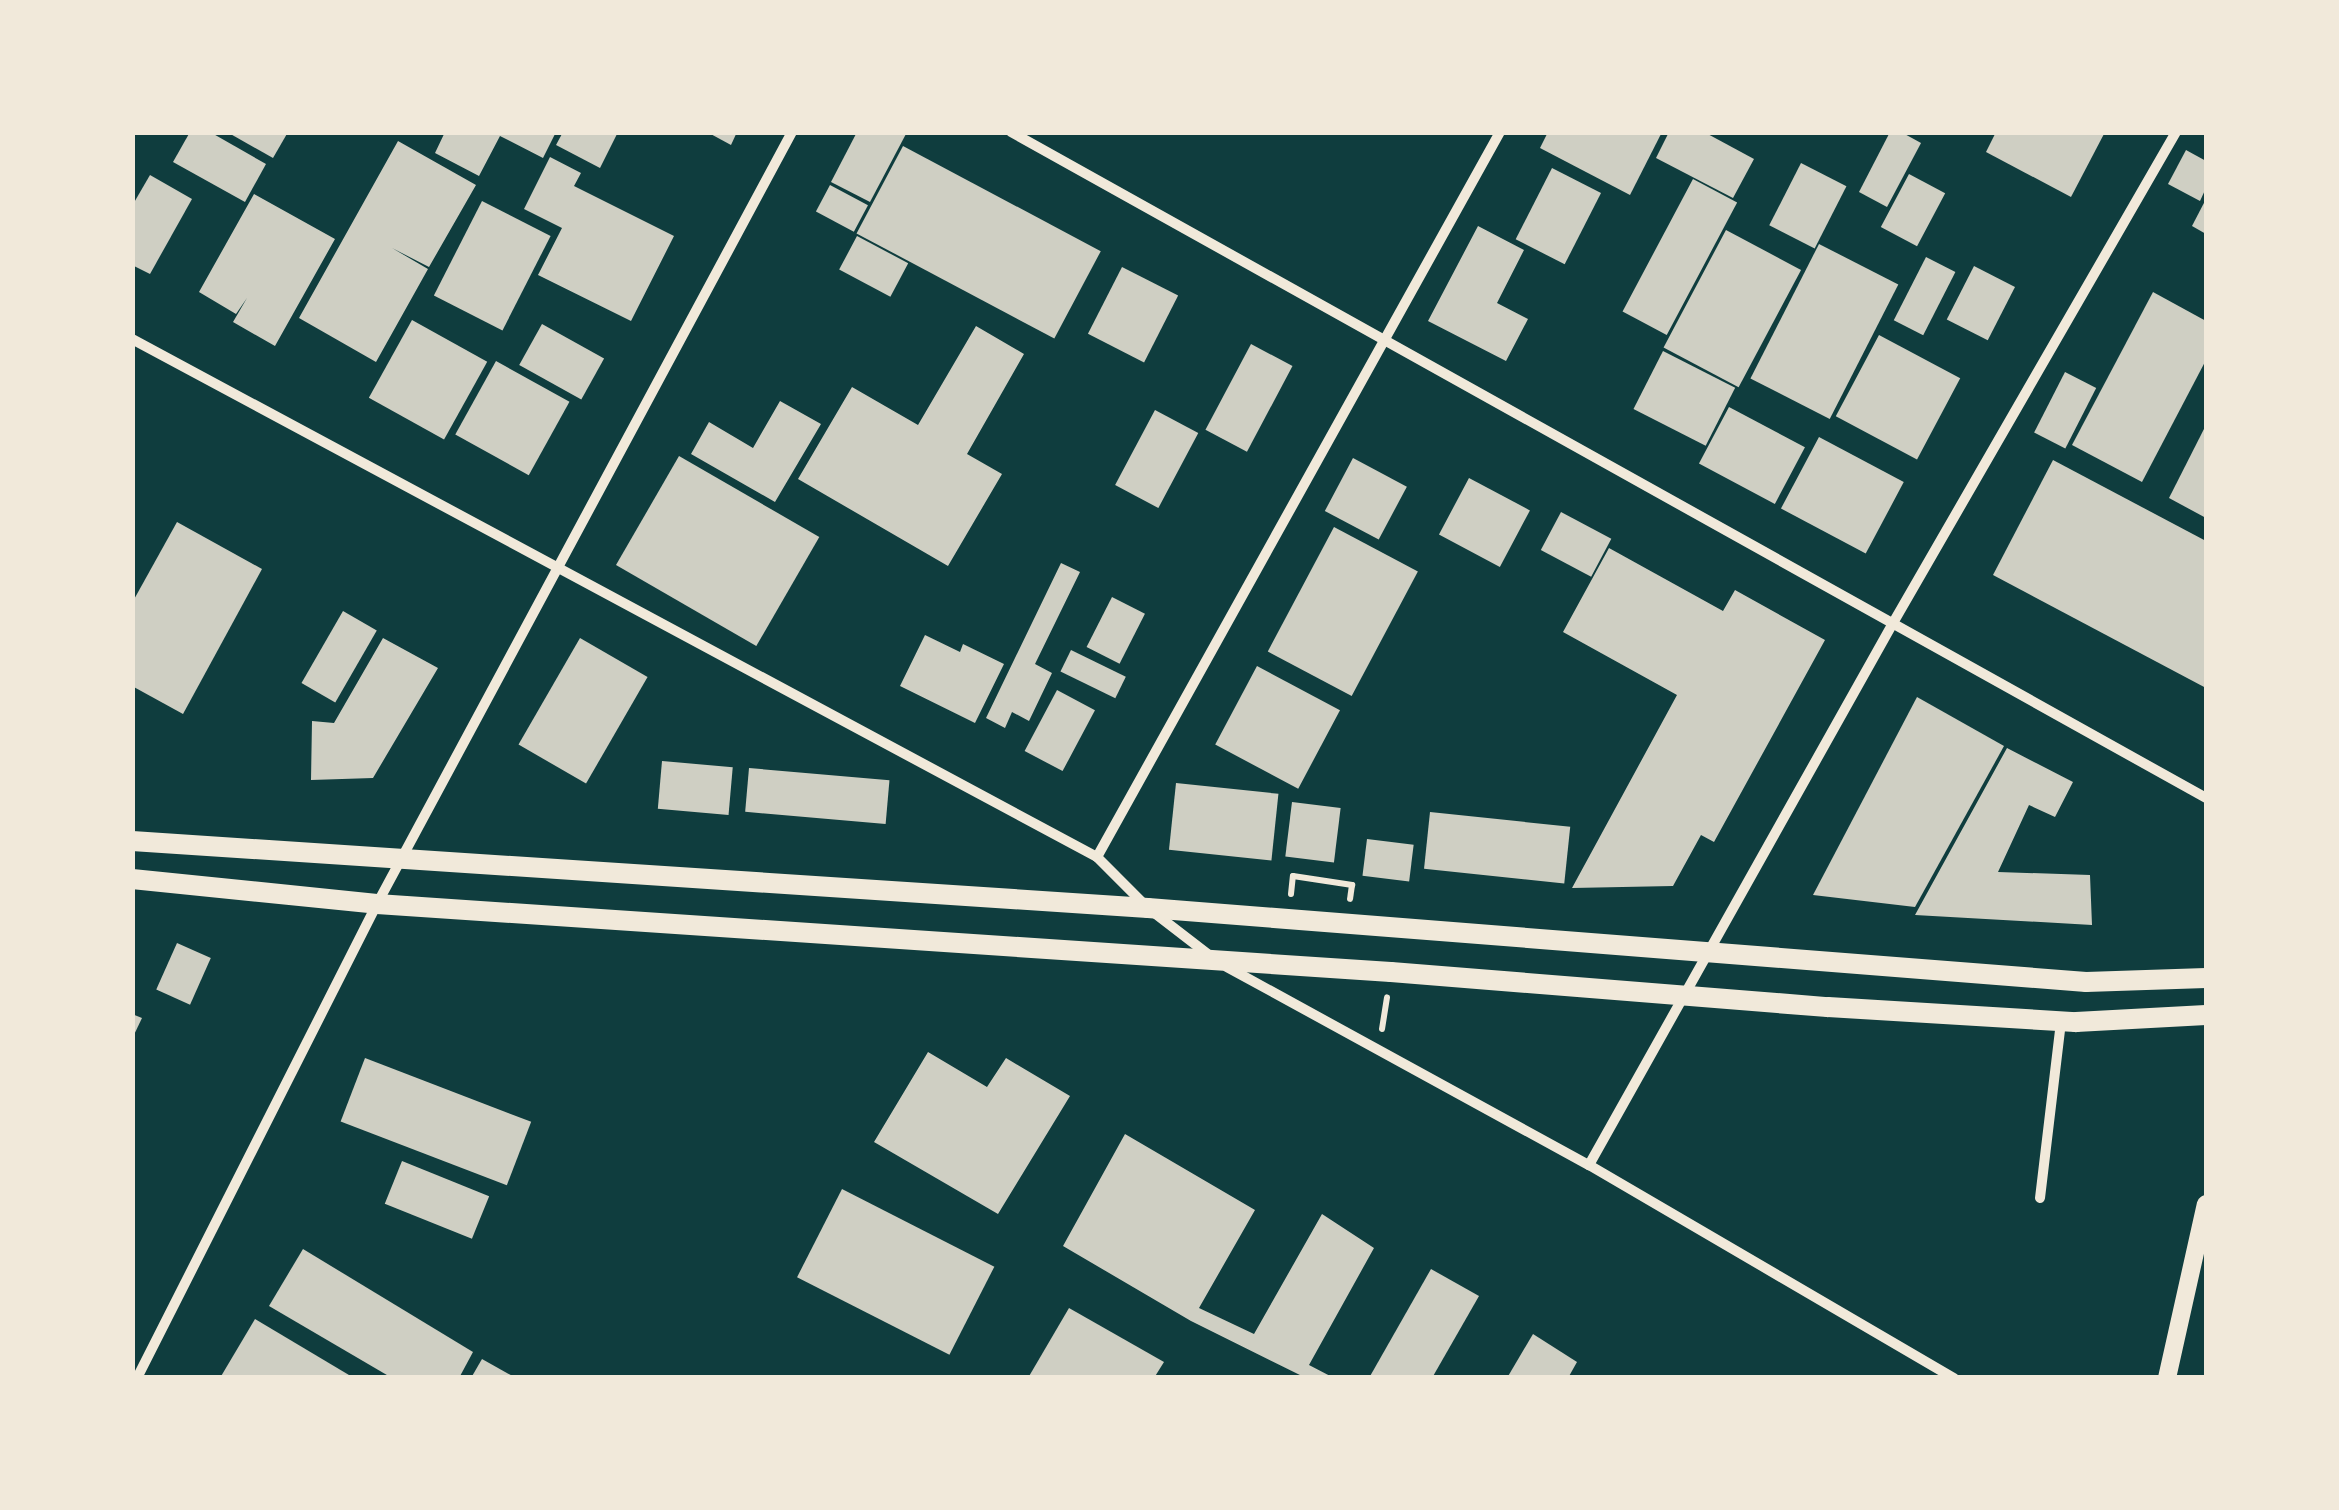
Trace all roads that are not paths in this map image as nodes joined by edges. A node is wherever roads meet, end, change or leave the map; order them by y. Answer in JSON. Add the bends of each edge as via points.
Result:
{"nodes":[{"id":1,"x":792,"y":132,"type":"edge"},
{"id":2,"x":1011,"y":132,"type":"edge"},
{"id":3,"x":1500,"y":132,"type":"edge"},
{"id":4,"x":2176,"y":132,"type":"edge"},
{"id":5,"x":132,"y":338,"type":"edge"},
{"id":6,"x":1384,"y":340,"type":"junction"},
{"id":7,"x":558,"y":564,"type":"junction"},
{"id":8,"x":1893,"y":622,"type":"junction"},
{"id":9,"x":2206,"y":798,"type":"edge"},
{"id":10,"x":132,"y":841,"type":"edge"},
{"id":11,"x":1098,"y":857,"type":"junction"},
{"id":12,"x":401,"y":860,"type":"junction"},
{"id":13,"x":134,"y":883,"type":"edge"},
{"id":14,"x":377,"y":904,"type":"junction"},
{"id":15,"x":1148,"y":908,"type":"junction"},
{"id":16,"x":1709,"y":952,"type":"junction"},
{"id":17,"x":1214,"y":960,"type":"junction"},
{"id":18,"x":2206,"y":978,"type":"edge"},
{"id":19,"x":1686,"y":993,"type":"junction"},
{"id":20,"x":2206,"y":1015,"type":"edge"},
{"id":21,"x":2062,"y":1021,"type":"junction"},
{"id":22,"x":1589,"y":1165,"type":"junction"},
{"id":23,"x":2040,"y":1198,"type":"dead end"},
{"id":24,"x":2206,"y":1204,"type":"edge"},
{"id":25,"x":137,"y":1378,"type":"edge"},
{"id":26,"x":1954,"y":1378,"type":"edge"},
{"id":27,"x":2167,"y":1378,"type":"edge"}],
"edges":[{"from":1,"to":7,"type":"street"},
{"from":2,"to":6,"type":"street"},
{"from":3,"to":6,"type":"street"},
{"from":4,"to":8,"type":"street"},
{"from":5,"to":7,"type":"street"},
{"from":6,"to":8,"type":"street"},
{"from":6,"to":11,"type":"street"},
{"from":7,"to":11,"type":"street"},
{"from":7,"to":12,"type":"street"},
{"from":8,"to":9,"type":"street"},
{"from":8,"to":16,"type":"street"},
{"from":10,"to":12,"type":"main road"},
{"from":11,"to":15,"type":"street"},
{"from":12,"to":14,"type":"street"},
{"from":12,"to":15,"type":"main road"},
{"from":13,"to":14,"type":"main road"},
{"from":14,"to":17,"type":"main road"},
{"from":14,"to":25,"type":"street"},
{"from":15,"to":16,"type":"main road"},
{"from":15,"to":17,"type":"street"},
{"from":16,"to":18,"type":"main road","via":[[2086,982]]},
{"from":16,"to":19,"type":"street"},
{"from":17,"to":19,"type":"main road"},
{"from":17,"to":22,"type":"street"},
{"from":19,"to":21,"type":"main road"},
{"from":19,"to":22,"type":"street"},
{"from":20,"to":21,"type":"main road"},
{"from":21,"to":23,"type":"street"},
{"from":22,"to":26,"type":"street"},
{"from":24,"to":27,"type":"street"}]}
